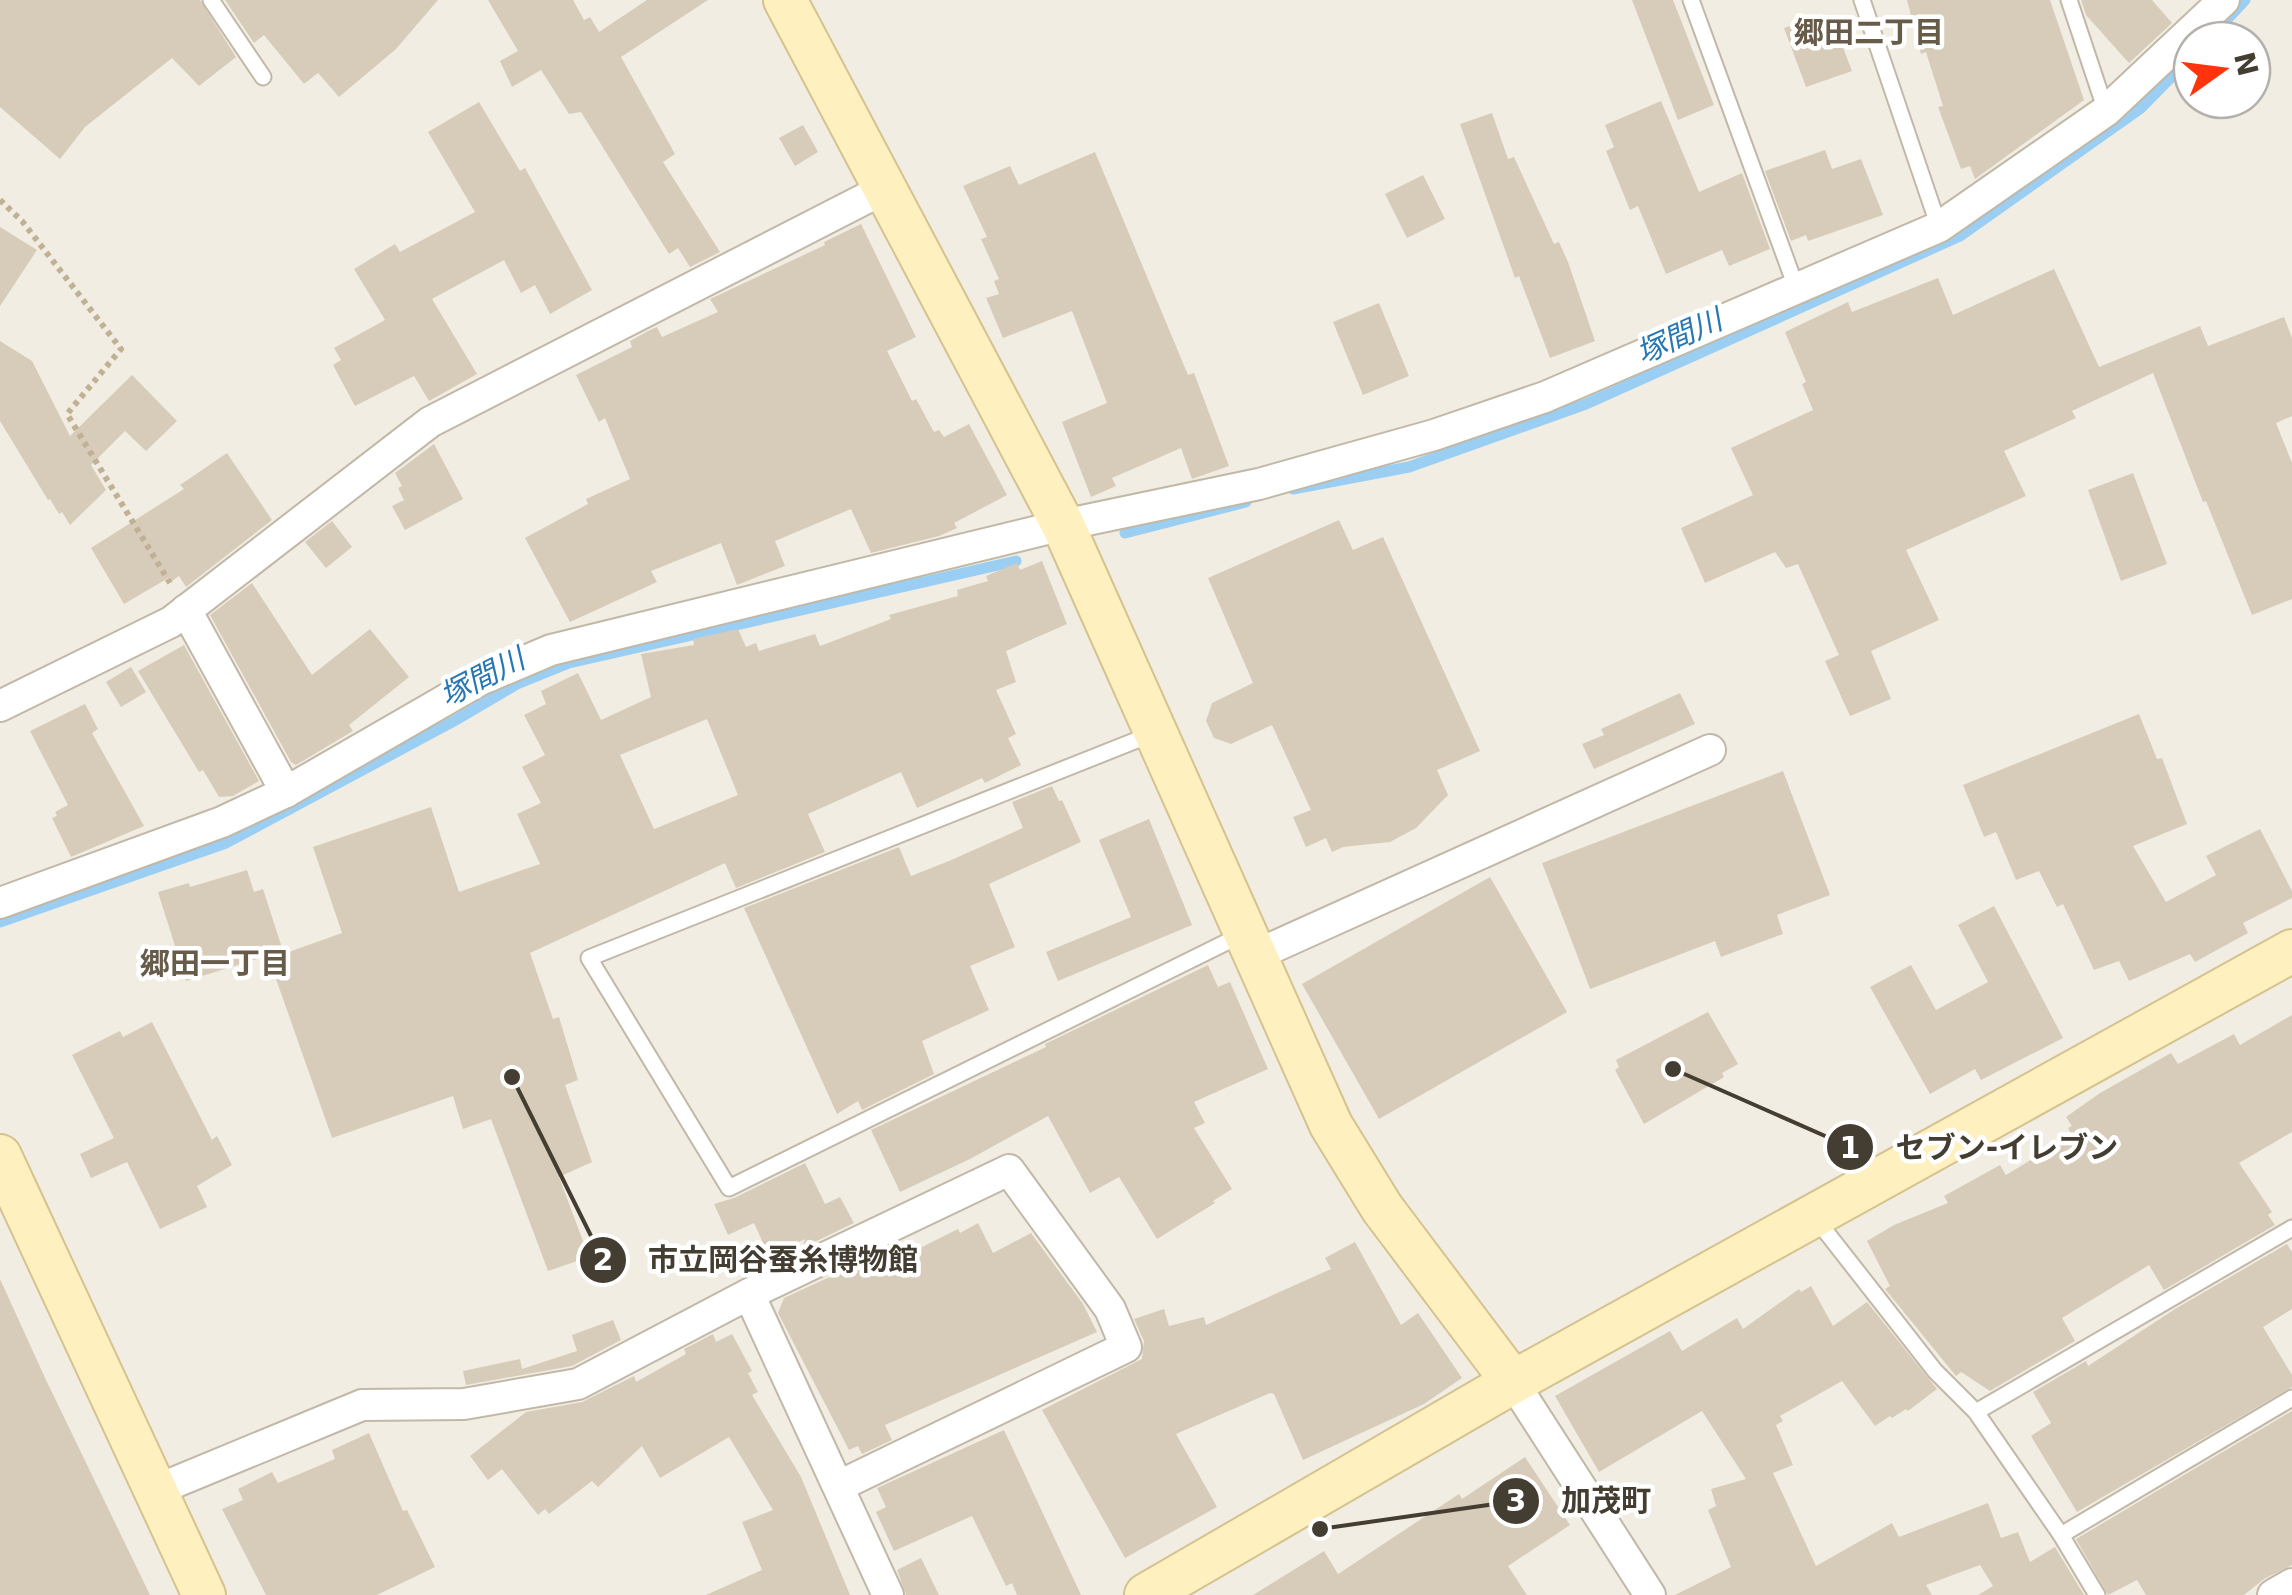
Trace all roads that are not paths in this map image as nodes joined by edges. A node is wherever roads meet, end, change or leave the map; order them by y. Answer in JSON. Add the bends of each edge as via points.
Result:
{"nodes":[{"id":1,"x":211,"y":0,"type":"edge"},
{"id":2,"x":785,"y":0,"type":"edge"},
{"id":3,"x":1691,"y":0,"type":"edge"},
{"id":4,"x":1862,"y":0,"type":"edge"},
{"id":5,"x":2069,"y":0,"type":"edge"},
{"id":6,"x":2224,"y":0,"type":"edge"},
{"id":7,"x":263,"y":78,"type":"dead end"},
{"id":8,"x":2106,"y":111,"type":"junction"},
{"id":9,"x":884,"y":189,"type":"junction"},
{"id":10,"x":1939,"y":227,"type":"junction"},
{"id":11,"x":1796,"y":287,"type":"junction"},
{"id":12,"x":1063,"y":525,"type":"junction"},
{"id":13,"x":186,"y":610,"type":"junction"},
{"id":14,"x":0,"y":706,"type":"edge"},
{"id":15,"x":1156,"y":732,"type":"junction"},
{"id":16,"x":1710,"y":750,"type":"dead end"},
{"id":17,"x":286,"y":792,"type":"junction"},
{"id":18,"x":0,"y":903,"type":"edge"},
{"id":19,"x":1251,"y":944,"type":"junction"},
{"id":20,"x":2292,"y":951,"type":"edge"},
{"id":21,"x":0,"y":1156,"type":"edge"},
{"id":22,"x":1814,"y":1216,"type":"junction"},
{"id":23,"x":2292,"y":1228,"type":"edge"},
{"id":24,"x":749,"y":1294,"type":"junction"},
{"id":25,"x":1513,"y":1382,"type":"junction"},
{"id":26,"x":2292,"y":1398,"type":"edge"},
{"id":27,"x":1976,"y":1412,"type":"junction"},
{"id":28,"x":838,"y":1486,"type":"junction"},
{"id":29,"x":154,"y":1491,"type":"junction"},
{"id":30,"x":2061,"y":1534,"type":"junction"},
{"id":31,"x":2292,"y":1584,"type":"edge"},
{"id":32,"x":1149,"y":1594,"type":"edge"},
{"id":33,"x":204,"y":1595,"type":"edge"},
{"id":34,"x":888,"y":1595,"type":"edge"},
{"id":35,"x":1650,"y":1595,"type":"edge"},
{"id":36,"x":2098,"y":1595,"type":"edge"},
{"id":37,"x":2273,"y":1595,"type":"edge"}],
"edges":[{"from":1,"to":7,"type":"lane"},
{"from":2,"to":9,"type":"street"},
{"from":3,"to":11,"type":"lane"},
{"from":4,"to":10,"type":"lane"},
{"from":5,"to":8,"type":"lane"},
{"from":6,"to":8,"type":"street"},
{"from":8,"to":10,"type":"street"},
{"from":9,"to":12,"type":"street"},
{"from":9,"to":13,"type":"street","via":[[430,422]]},
{"from":10,"to":11,"type":"street"},
{"from":11,"to":12,"type":"street","via":[[1545,397],[1434,435],[1259,484]]},
{"from":12,"to":15,"type":"street"},
{"from":12,"to":17,"type":"street","via":[[550,650],[480,680]]},
{"from":13,"to":14,"type":"street"},
{"from":13,"to":17,"type":"street"},
{"from":15,"to":19,"type":"street"},
{"from":15,"to":19,"type":"lane","via":[[590,958],[728,1188]]},
{"from":16,"to":19,"type":"street"},
{"from":17,"to":18,"type":"street"},
{"from":19,"to":25,"type":"street","via":[[1331,1125],[1382,1208]]},
{"from":20,"to":22,"type":"street"},
{"from":21,"to":29,"type":"street"},
{"from":22,"to":25,"type":"street"},
{"from":22,"to":27,"type":"lane"},
{"from":23,"to":27,"type":"lane"},
{"from":24,"to":28,"type":"street"},
{"from":24,"to":28,"type":"street","via":[[1009,1170],[1110,1309],[1126,1347]]},
{"from":24,"to":29,"type":"street","via":[[578,1384],[464,1404],[362,1405]]},
{"from":25,"to":32,"type":"street"},
{"from":25,"to":35,"type":"street"},
{"from":26,"to":30,"type":"lane"},
{"from":27,"to":30,"type":"lane"},
{"from":28,"to":34,"type":"street"},
{"from":29,"to":33,"type":"street"},
{"from":30,"to":36,"type":"lane"},
{"from":31,"to":37,"type":"street"}]}
